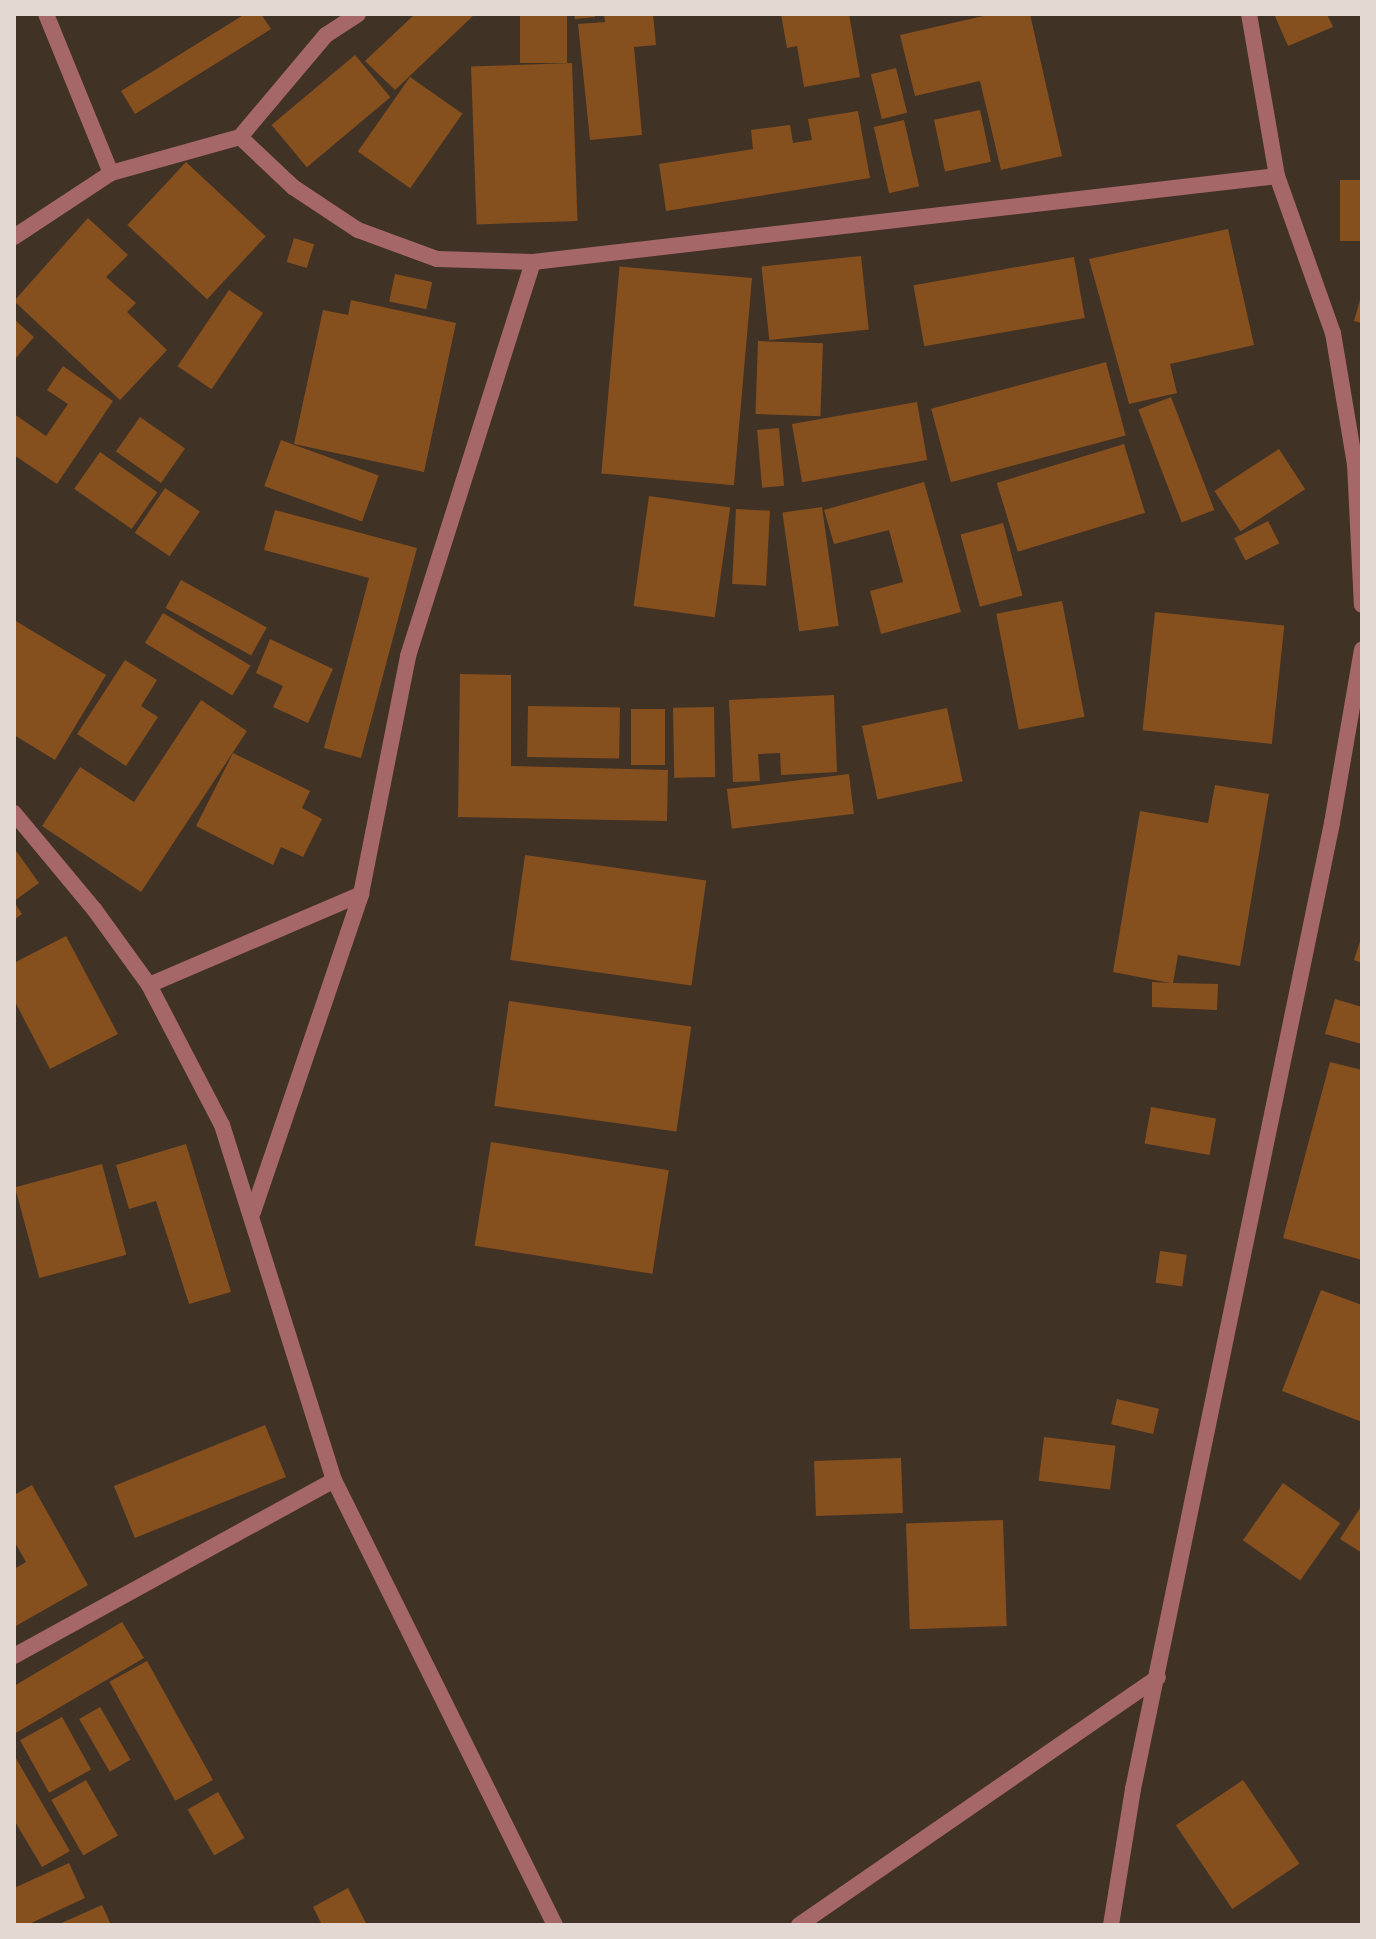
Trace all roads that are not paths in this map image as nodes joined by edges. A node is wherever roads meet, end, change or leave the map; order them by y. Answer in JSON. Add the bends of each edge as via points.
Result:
{"nodes":[{"id":1,"x":46,"y":14,"type":"edge"},
{"id":2,"x":358,"y":14,"type":"edge"},
{"id":3,"x":1249,"y":14,"type":"edge"},
{"id":4,"x":240,"y":137,"type":"junction"},
{"id":5,"x":111,"y":173,"type":"junction"},
{"id":6,"x":1277,"y":176,"type":"junction"},
{"id":7,"x":17,"y":230,"type":"edge"},
{"id":8,"x":533,"y":262,"type":"junction"},
{"id":9,"x":1362,"y":605,"type":"edge"},
{"id":10,"x":1362,"y":650,"type":"edge"},
{"id":11,"x":14,"y":813,"type":"edge"},
{"id":12,"x":361,"y":894,"type":"junction"},
{"id":13,"x":149,"y":985,"type":"junction"},
{"id":14,"x":253,"y":1212,"type":"junction"},
{"id":15,"x":334,"y":1480,"type":"junction"},
{"id":16,"x":14,"y":1656,"type":"edge"},
{"id":17,"x":1158,"y":1677,"type":"junction"},
{"id":18,"x":555,"y":1925,"type":"edge"},
{"id":19,"x":799,"y":1925,"type":"edge"},
{"id":20,"x":1111,"y":1925,"type":"edge"}],
"edges":[{"from":1,"to":5,"type":"street"},
{"from":2,"to":4,"type":"street","via":[[326,35]]},
{"from":3,"to":6,"type":"street"},
{"from":4,"to":5,"type":"street"},
{"from":4,"to":8,"type":"street","via":[[293,187],[358,230],[437,259]]},
{"from":5,"to":7,"type":"street"},
{"from":6,"to":8,"type":"street"},
{"from":6,"to":9,"type":"street","via":[[1333,333],[1355,464]]},
{"from":8,"to":12,"type":"street","via":[[408,656]]},
{"from":10,"to":17,"type":"street","via":[[1329,839]]},
{"from":11,"to":13,"type":"street"},
{"from":12,"to":13,"type":"street"},
{"from":12,"to":14,"type":"street"},
{"from":13,"to":14,"type":"street","via":[[222,1125]]},
{"from":14,"to":15,"type":"street"},
{"from":15,"to":16,"type":"street"},
{"from":15,"to":18,"type":"street"},
{"from":17,"to":19,"type":"street"},
{"from":17,"to":20,"type":"street"}]}
